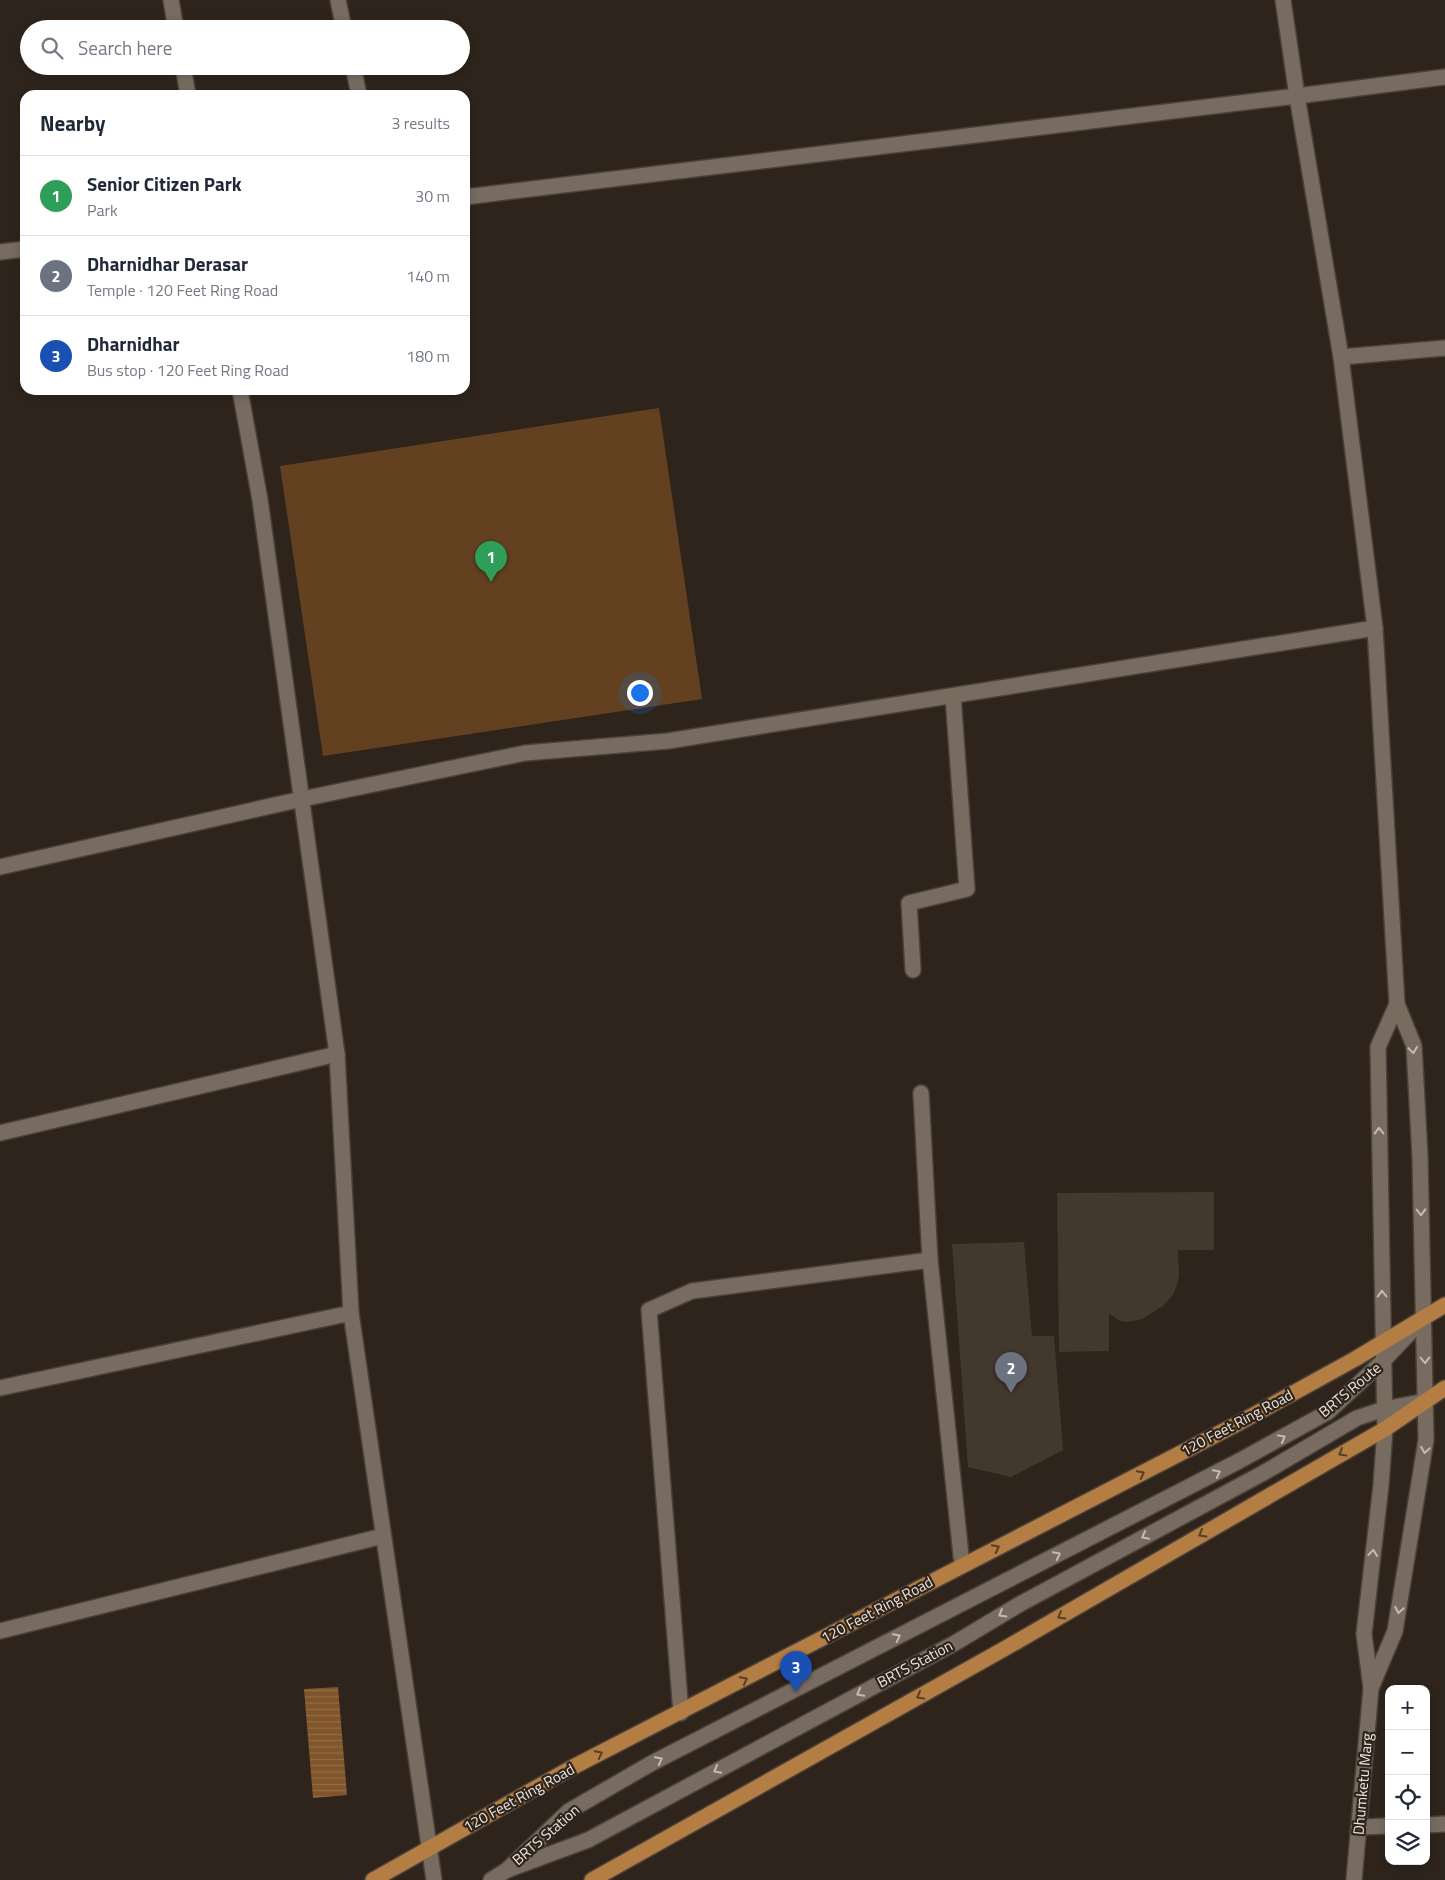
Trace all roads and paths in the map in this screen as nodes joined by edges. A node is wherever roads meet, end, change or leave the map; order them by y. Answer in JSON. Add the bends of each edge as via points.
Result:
{"nodes":[{"id":1,"x":171,"y":0,"type":"edge"},
{"id":2,"x":338,"y":0,"type":"edge"},
{"id":3,"x":1283,"y":0,"type":"edge"},
{"id":4,"x":174,"y":20,"type":"edge"},
{"id":5,"x":342,"y":20,"type":"edge"},
{"id":6,"x":185,"y":75,"type":"edge"},
{"id":7,"x":355,"y":75,"type":"edge"},
{"id":8,"x":1445,"y":77,"type":"edge"},
{"id":9,"x":187,"y":90,"type":"edge"},
{"id":10,"x":358,"y":90,"type":"edge"},
{"id":11,"x":1297,"y":96,"type":"junction"},
{"id":12,"x":470,"y":196,"type":"edge"},
{"id":13,"x":20,"y":250,"type":"edge"},
{"id":14,"x":0,"y":252,"type":"edge"},
{"id":15,"x":1445,"y":348,"type":"edge"},
{"id":16,"x":1341,"y":357,"type":"junction"},
{"id":17,"x":241,"y":395,"type":"edge"},
{"id":18,"x":1375,"y":628,"type":"junction"},
{"id":19,"x":953,"y":696,"type":"junction"},
{"id":20,"x":302,"y":799,"type":"junction"},
{"id":21,"x":0,"y":867,"type":"edge"},
{"id":22,"x":913,"y":970,"type":"dead end"},
{"id":23,"x":1397,"y":1004,"type":"junction"},
{"id":24,"x":337,"y":1054,"type":"junction"},
{"id":25,"x":921,"y":1093,"type":"dead end"},
{"id":26,"x":0,"y":1133,"type":"edge"},
{"id":27,"x":930,"y":1260,"type":"junction"},
{"id":28,"x":1445,"y":1305,"type":"edge"},
{"id":29,"x":351,"y":1313,"type":"junction"},
{"id":30,"x":1423,"y":1318,"type":"junction"},
{"id":31,"x":1383,"y":1342,"type":"junction"},
{"id":32,"x":1383,"y":1361,"type":"junction"},
{"id":33,"x":0,"y":1388,"type":"edge"},
{"id":34,"x":1445,"y":1388,"type":"edge"},
{"id":35,"x":1426,"y":1401,"type":"junction"},
{"id":36,"x":1384,"y":1409,"type":"junction"},
{"id":37,"x":1385,"y":1429,"type":"junction"},
{"id":38,"x":1239,"y":1461,"type":"joint"},
{"id":39,"x":1265,"y":1472,"type":"joint"},
{"id":40,"x":383,"y":1536,"type":"junction"},
{"id":41,"x":962,"y":1565,"type":"junction"},
{"id":42,"x":0,"y":1631,"type":"edge"},
{"id":43,"x":1371,"y":1688,"type":"junction"},
{"id":44,"x":681,"y":1713,"type":"junction"},
{"id":45,"x":1445,"y":1824,"type":"edge"},
{"id":46,"x":1430,"y":1825,"type":"edge"},
{"id":47,"x":1385,"y":1826,"type":"edge"},
{"id":48,"x":1360,"y":1827,"type":"junction"},
{"id":49,"x":428,"y":1849,"type":"junction"},
{"id":50,"x":507,"y":1870,"type":"junction"},
{"id":51,"x":373,"y":1880,"type":"edge"},
{"id":52,"x":434,"y":1880,"type":"edge"},
{"id":53,"x":491,"y":1880,"type":"edge"},
{"id":54,"x":592,"y":1880,"type":"edge"},
{"id":55,"x":1354,"y":1880,"type":"edge"}],
"edges":[{"from":1,"to":4,"type":"street"},
{"from":2,"to":5,"type":"street"},
{"from":3,"to":11,"type":"street"},
{"from":6,"to":9,"type":"street"},
{"from":7,"to":10,"type":"street"},
{"from":8,"to":11,"type":"street"},
{"from":11,"to":12,"type":"street"},
{"from":11,"to":16,"type":"street"},
{"from":13,"to":14,"type":"street"},
{"from":15,"to":16,"type":"street"},
{"from":16,"to":18,"type":"street"},
{"from":17,"to":20,"type":"street","via":[[260,500]]},
{"from":18,"to":19,"type":"street"},
{"from":18,"to":23,"type":"street"},
{"from":19,"to":20,"type":"street","via":[[668,741],[525,753]]},
{"from":19,"to":22,"type":"street","via":[[967,889],[909,903]]},
{"from":20,"to":21,"type":"street"},
{"from":20,"to":24,"type":"street"},
{"from":23,"to":30,"type":"street","one_way":true,"via":[[1414,1046]]},
{"from":31,"to":23,"type":"street","one_way":true,"via":[[1378,1047]]},
{"from":24,"to":26,"type":"street"},
{"from":24,"to":29,"type":"street"},
{"from":25,"to":27,"type":"street"},
{"from":27,"to":41,"type":"street"},
{"from":27,"to":44,"type":"street","via":[[692,1291],[649,1310]]},
{"from":28,"to":30,"type":"main road","name":"120 Feet Ring Road"},
{"from":29,"to":33,"type":"street"},
{"from":29,"to":40,"type":"street"},
{"from":30,"to":31,"type":"main road","name":"120 Feet Ring Road"},
{"from":30,"to":32,"type":"street","name":"BRTS Route"},
{"from":30,"to":35,"type":"street","one_way":true},
{"from":31,"to":32,"type":"street"},
{"from":41,"to":31,"type":"main road","name":"120 Feet Ring Road","one_way":true,"via":[[1237,1424]]},
{"from":32,"to":36,"type":"street"},
{"from":38,"to":32,"type":"street","name":"BRTS Route","one_way":true,"via":[[1328,1412]]},
{"from":34,"to":35,"type":"main road"},
{"from":35,"to":36,"type":"street","name":"BRTS Route"},
{"from":35,"to":37,"type":"main road"},
{"from":35,"to":43,"type":"street","one_way":true,"via":[[1426,1440],[1395,1631]]},
{"from":36,"to":37,"type":"street"},
{"from":36,"to":39,"type":"street","name":"BRTS Route","via":[[1357,1418]]},
{"from":43,"to":37,"type":"street","one_way":true,"via":[[1364,1634]]},
{"from":37,"to":54,"type":"main road","one_way":true,"via":[[1004,1649]]},
{"from":50,"to":38,"type":"street","name":"BRTS Station","one_way":true,"via":[[570,1811],[652,1763]]},
{"from":39,"to":50,"type":"street","name":"BRTS Station","one_way":true,"via":[[588,1840]]},
{"from":40,"to":42,"type":"street"},
{"from":40,"to":49,"type":"street"},
{"from":44,"to":41,"type":"main road","name":"120 Feet Ring Road","one_way":true},
{"from":43,"to":48,"type":"street","name":"Dhumketu Marg"},
{"from":49,"to":44,"type":"main road","name":"120 Feet Ring Road","one_way":true,"via":[[573,1767]]},
{"from":45,"to":46,"type":"street"},
{"from":47,"to":48,"type":"street"},
{"from":48,"to":55,"type":"street","name":"Dhumketu Marg"},
{"from":49,"to":51,"type":"main road","name":"120 Feet Ring Road"},
{"from":49,"to":52,"type":"street"},
{"from":50,"to":53,"type":"street"}]}
